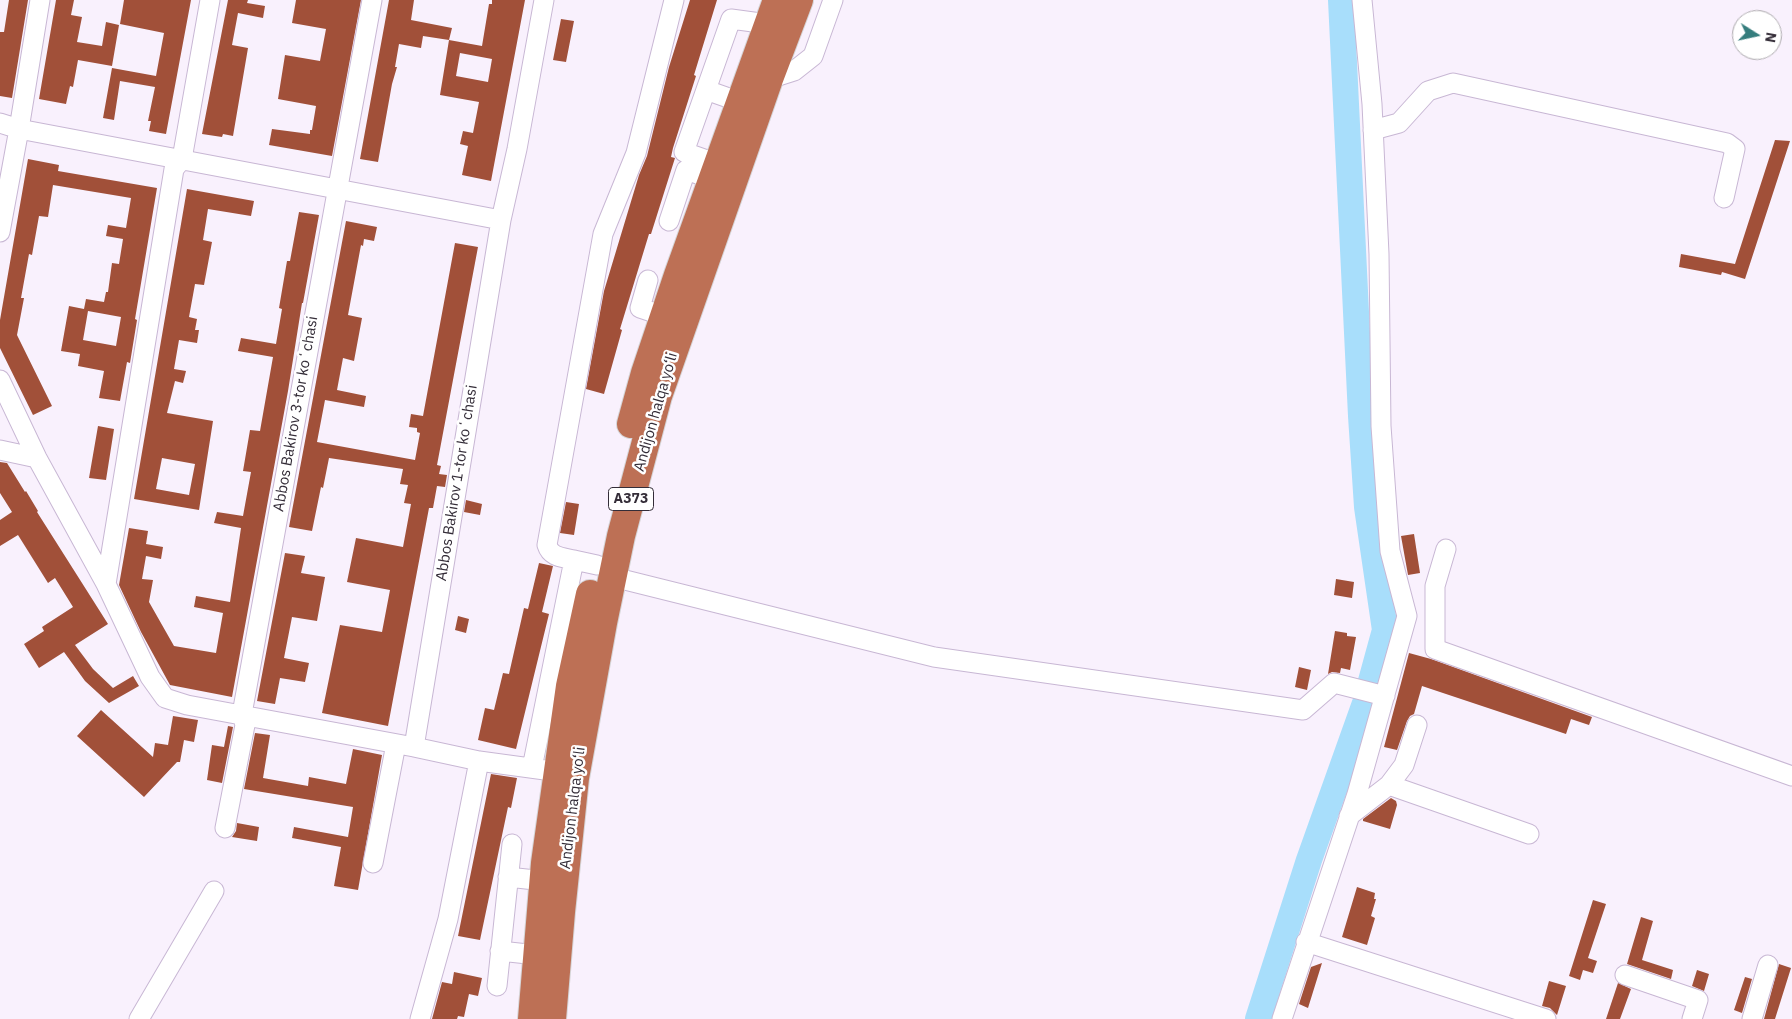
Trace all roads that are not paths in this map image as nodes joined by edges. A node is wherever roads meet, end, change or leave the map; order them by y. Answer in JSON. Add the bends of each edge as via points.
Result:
{"nodes":[{"id":1,"x":40,"y":0,"type":"edge"},
{"id":2,"x":210,"y":0,"type":"edge"},
{"id":3,"x":372,"y":0,"type":"edge"},
{"id":4,"x":544,"y":0,"type":"edge"},
{"id":5,"x":674,"y":0,"type":"edge"},
{"id":6,"x":799,"y":0,"type":"edge"},
{"id":7,"x":833,"y":0,"type":"edge"},
{"id":8,"x":1362,"y":0,"type":"edge"},
{"id":9,"x":773,"y":12,"type":"edge"},
{"id":10,"x":768,"y":79,"type":"junction"},
{"id":11,"x":706,"y":90,"type":"junction"},
{"id":12,"x":740,"y":102,"type":"junction"},
{"id":13,"x":0,"y":123,"type":"edge"},
{"id":14,"x":19,"y":128,"type":"junction"},
{"id":15,"x":1373,"y":130,"type":"junction"},
{"id":16,"x":182,"y":159,"type":"junction"},
{"id":17,"x":715,"y":171,"type":"junction"},
{"id":18,"x":337,"y":189,"type":"junction"},
{"id":19,"x":1724,"y":198,"type":"dead end"},
{"id":20,"x":500,"y":220,"type":"junction"},
{"id":21,"x":669,"y":221,"type":"dead end"},
{"id":22,"x":0,"y":232,"type":"edge"},
{"id":23,"x":648,"y":280,"type":"dead end"},
{"id":24,"x":664,"y":316,"type":"junction"},
{"id":25,"x":0,"y":380,"type":"edge"},
{"id":26,"x":0,"y":450,"type":"edge"},
{"id":27,"x":37,"y":458,"type":"junction"},
{"id":28,"x":1446,"y":549,"type":"dead end"},
{"id":29,"x":594,"y":567,"type":"junction"},
{"id":30,"x":106,"y":584,"type":"junction"},
{"id":31,"x":1382,"y":695,"type":"junction"},
{"id":32,"x":242,"y":714,"type":"junction"},
{"id":33,"x":1417,"y":724,"type":"dead end"},
{"id":34,"x":405,"y":745,"type":"junction"},
{"id":35,"x":479,"y":761,"type":"junction"},
{"id":36,"x":545,"y":770,"type":"junction"},
{"id":37,"x":1792,"y":776,"type":"edge"},
{"id":38,"x":1389,"y":785,"type":"junction"},
{"id":39,"x":1349,"y":816,"type":"junction"},
{"id":40,"x":225,"y":828,"type":"dead end"},
{"id":41,"x":1529,"y":834,"type":"dead end"},
{"id":42,"x":512,"y":844,"type":"dead end"},
{"id":43,"x":373,"y":862,"type":"dead end"},
{"id":44,"x":508,"y":877,"type":"junction"},
{"id":45,"x":544,"y":881,"type":"junction"},
{"id":46,"x":214,"y":891,"type":"dead end"},
{"id":47,"x":1306,"y":942,"type":"junction"},
{"id":48,"x":500,"y":951,"type":"junction"},
{"id":49,"x":537,"y":955,"type":"junction"},
{"id":50,"x":1768,"y":966,"type":"dead end"},
{"id":51,"x":1625,"y":975,"type":"dead end"},
{"id":52,"x":497,"y":986,"type":"dead end"},
{"id":53,"x":139,"y":1019,"type":"edge"},
{"id":54,"x":420,"y":1019,"type":"edge"},
{"id":55,"x":532,"y":1019,"type":"edge"},
{"id":56,"x":552,"y":1019,"type":"edge"},
{"id":57,"x":1282,"y":1019,"type":"edge"},
{"id":58,"x":1546,"y":1019,"type":"edge"},
{"id":59,"x":1692,"y":1019,"type":"edge"},
{"id":60,"x":1752,"y":1019,"type":"edge"}],
"edges":[{"from":1,"to":14,"type":"street"},
{"from":2,"to":16,"type":"street"},
{"from":3,"to":18,"type":"street","name":"Abbos Bakirov 3-tor koʻchasi"},
{"from":4,"to":20,"type":"street","name":"Abbos Bakirov 1-tor koʻchasi","via":[[517,149]]},
{"from":5,"to":29,"type":"street","via":[[636,153],[603,234],[547,545],[554,556]]},
{"from":6,"to":10,"type":"highway","name":"Andijon halqa yo‘li","number":"A373"},
{"from":7,"to":10,"type":"street","via":[[813,56],[794,71]]},
{"from":8,"to":15,"type":"street"},
{"from":9,"to":11,"type":"street","via":[[731,19]]},
{"from":9,"to":12,"type":"highway","name":"Andijon halqa yo‘li","number":"A373"},
{"from":10,"to":29,"type":"highway","name":"Andijon halqa yo‘li","number":"A373","via":[[658,396],[621,536]]},
{"from":11,"to":12,"type":"street"},
{"from":11,"to":17,"type":"street","via":[[684,152]]},
{"from":12,"to":17,"type":"highway","name":"Andijon halqa yo‘li","number":"A373"},
{"from":13,"to":14,"type":"street"},
{"from":14,"to":16,"type":"street"},
{"from":14,"to":22,"type":"street"},
{"from":15,"to":19,"type":"street","via":[[1399,123],[1428,91],[1453,83],[1728,143],[1736,148]]},
{"from":15,"to":31,"type":"street","via":[[1379,254],[1381,426],[1390,551],[1407,616]]},
{"from":16,"to":18,"type":"street"},
{"from":16,"to":30,"type":"street","via":[[174,169]]},
{"from":17,"to":21,"type":"street","via":[[686,170]]},
{"from":17,"to":24,"type":"highway","name":"Andijon halqa yo‘li","number":"A373"},
{"from":18,"to":20,"type":"street"},
{"from":18,"to":32,"type":"street","name":"Abbos Bakirov 3-tor koʻchasi"},
{"from":20,"to":34,"type":"street","name":"Abbos Bakirov 1-tor koʻchasi"},
{"from":23,"to":24,"type":"street","via":[[640,308]]},
{"from":24,"to":29,"type":"highway","name":"Andijon halqa yo‘li","number":"A373","via":[[645,373]]},
{"from":25,"to":27,"type":"street"},
{"from":26,"to":27,"type":"street"},
{"from":27,"to":30,"type":"street"},
{"from":28,"to":37,"type":"street","via":[[1435,586],[1435,649]]},
{"from":29,"to":31,"type":"street","via":[[934,658],[1303,710],[1334,683]]},
{"from":29,"to":36,"type":"highway","name":"Andijon halqa yo‘li","number":"A373","via":[[570,686]]},
{"from":29,"to":56,"type":"highway","name":"Andijon halqa yo‘li","number":"A373"},
{"from":30,"to":32,"type":"street","via":[[150,677],[165,698]]},
{"from":31,"to":39,"type":"street"},
{"from":32,"to":34,"type":"street"},
{"from":32,"to":40,"type":"street","name":"Abbos Bakirov 3-tor koʻchasi","via":[[245,725]]},
{"from":33,"to":38,"type":"street","via":[[1404,765]]},
{"from":34,"to":35,"type":"street"},
{"from":34,"to":43,"type":"street","name":"Abbos Bakirov 1-tor koʻchasi"},
{"from":35,"to":36,"type":"street"},
{"from":35,"to":54,"type":"street","via":[[448,919]]},
{"from":36,"to":45,"type":"highway","name":"Andijon halqa yo‘li","number":"A373"},
{"from":38,"to":39,"type":"street"},
{"from":38,"to":41,"type":"street"},
{"from":39,"to":47,"type":"street"},
{"from":42,"to":44,"type":"street"},
{"from":44,"to":45,"type":"street"},
{"from":44,"to":48,"type":"street"},
{"from":45,"to":49,"type":"highway","name":"Andijon halqa yo‘li","number":"A373"},
{"from":46,"to":53,"type":"street"},
{"from":47,"to":57,"type":"street"},
{"from":47,"to":58,"type":"street"},
{"from":48,"to":49,"type":"street"},
{"from":48,"to":52,"type":"street"},
{"from":49,"to":55,"type":"highway","name":"Andijon halqa yo‘li","number":"A373"},
{"from":50,"to":60,"type":"street"},
{"from":51,"to":59,"type":"street","via":[[1698,1000]]}]}
